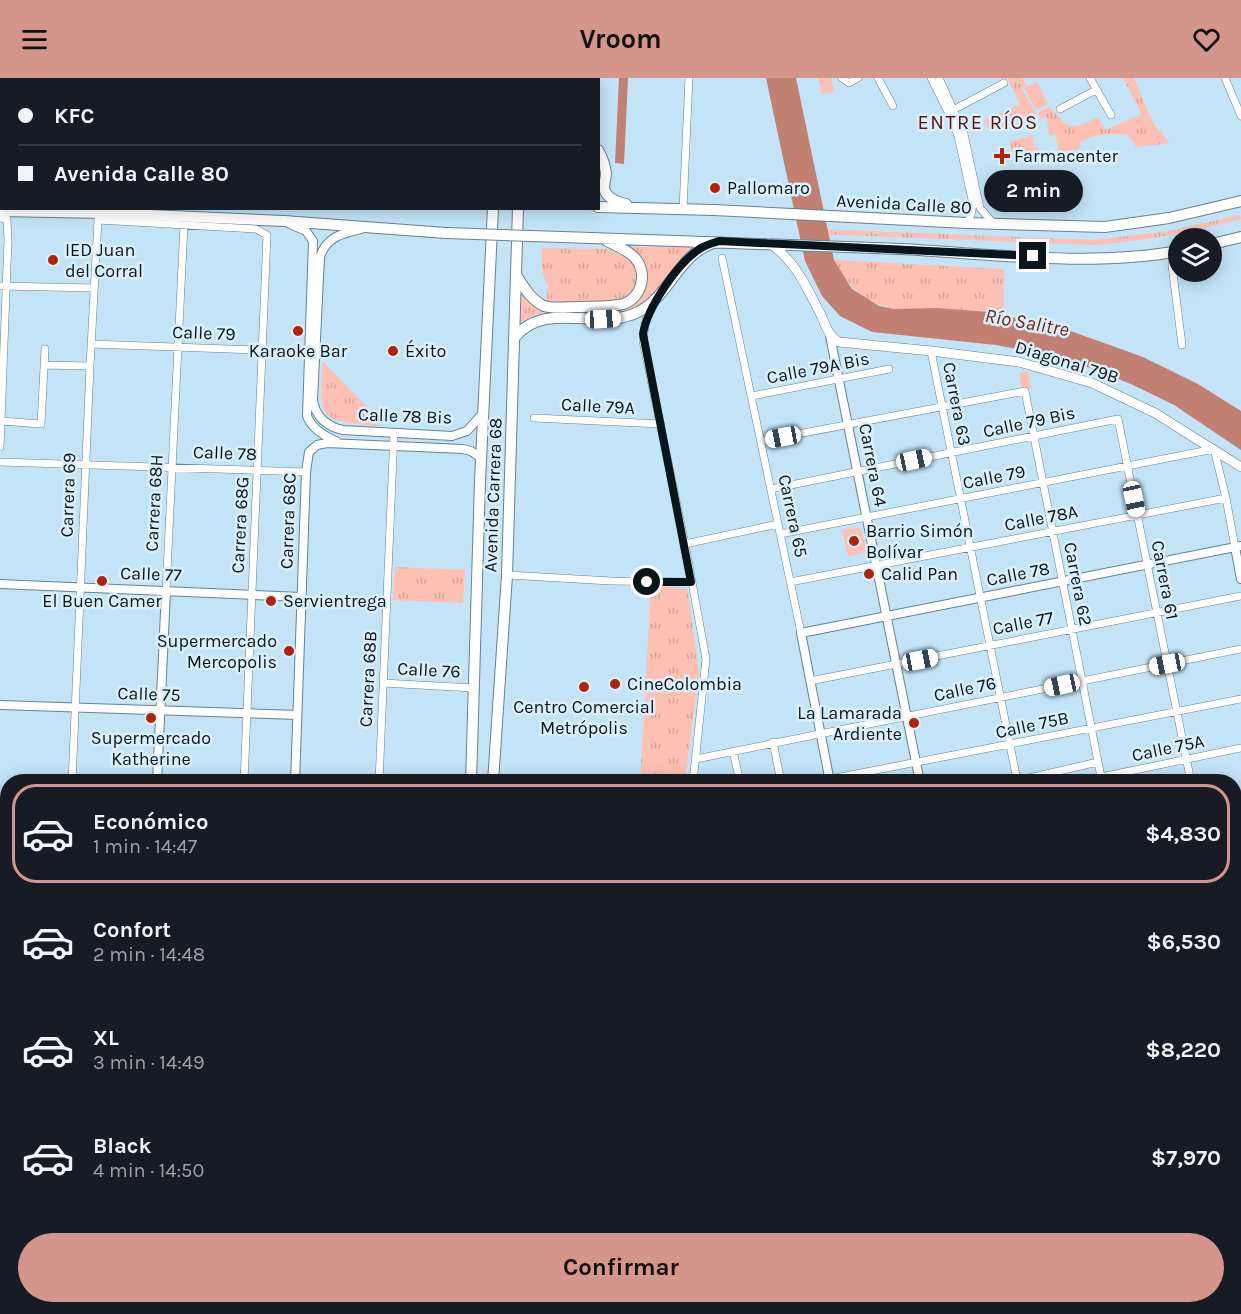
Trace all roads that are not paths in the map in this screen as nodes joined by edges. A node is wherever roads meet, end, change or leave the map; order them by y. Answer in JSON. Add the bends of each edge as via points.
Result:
{"nodes":[{"id":1,"x":689,"y":78,"type":"edge"},
{"id":2,"x":858,"y":78,"type":"edge"},
{"id":3,"x":878,"y":78,"type":"edge"},
{"id":4,"x":931,"y":78,"type":"edge"},
{"id":5,"x":939,"y":78,"type":"edge"},
{"id":6,"x":1090,"y":78,"type":"edge"},
{"id":7,"x":1225,"y":78,"type":"edge"},
{"id":8,"x":843,"y":80,"type":"edge"},
{"id":9,"x":1004,"y":83,"type":"dead end"},
{"id":10,"x":1096,"y":90,"type":"junction"},
{"id":11,"x":893,"y":106,"type":"dead end"},
{"id":12,"x":1060,"y":108,"type":"dead end"},
{"id":13,"x":951,"y":110,"type":"junction"},
{"id":14,"x":1111,"y":115,"type":"dead end"},
{"id":15,"x":1241,"y":116,"type":"edge"},
{"id":16,"x":962,"y":137,"type":"junction"},
{"id":17,"x":600,"y":154,"type":"edge"},
{"id":18,"x":1241,"y":201,"type":"edge"},
{"id":19,"x":600,"y":207,"type":"edge"},
{"id":20,"x":641,"y":207,"type":"junction"},
{"id":21,"x":682,"y":209,"type":"junction"},
{"id":22,"x":493,"y":210,"type":"edge"},
{"id":23,"x":518,"y":210,"type":"edge"},
{"id":24,"x":2,"y":216,"type":"edge"},
{"id":25,"x":102,"y":217,"type":"junction"},
{"id":26,"x":284,"y":221,"type":"junction"},
{"id":27,"x":218,"y":223,"type":"junction"},
{"id":28,"x":967,"y":223,"type":"junction"},
{"id":29,"x":994,"y":224,"type":"junction"},
{"id":30,"x":184,"y":225,"type":"junction"},
{"id":31,"x":366,"y":228,"type":"junction"},
{"id":32,"x":1241,"y":237,"type":"edge"},
{"id":33,"x":601,"y":238,"type":"junction"},
{"id":34,"x":719,"y":241,"type":"junction"},
{"id":35,"x":1222,"y":242,"type":"edge"},
{"id":36,"x":769,"y":243,"type":"junction"},
{"id":37,"x":798,"y":244,"type":"junction"},
{"id":38,"x":1168,"y":252,"type":"edge"},
{"id":39,"x":722,"y":258,"type":"dead end"},
{"id":40,"x":790,"y":260,"type":"junction"},
{"id":41,"x":316,"y":268,"type":"junction"},
{"id":42,"x":516,"y":275,"type":"junction"},
{"id":43,"x":1174,"y":282,"type":"edge"},
{"id":44,"x":4,"y":286,"type":"edge"},
{"id":45,"x":94,"y":288,"type":"junction"},
{"id":46,"x":655,"y":300,"type":"junction"},
{"id":47,"x":830,"y":336,"type":"junction"},
{"id":48,"x":515,"y":337,"type":"junction"},
{"id":49,"x":3,"y":341,"type":"edge"},
{"id":50,"x":91,"y":344,"type":"junction"},
{"id":51,"x":1182,"y":345,"type":"dead end"},
{"id":52,"x":178,"y":347,"type":"junction"},
{"id":53,"x":45,"y":348,"type":"dead end"},
{"id":54,"x":263,"y":350,"type":"junction"},
{"id":55,"x":931,"y":351,"type":"junction"},
{"id":56,"x":312,"y":352,"type":"junction"},
{"id":57,"x":44,"y":364,"type":"junction"},
{"id":58,"x":90,"y":366,"type":"junction"},
{"id":59,"x":889,"y":369,"type":"dead end"},
{"id":60,"x":840,"y":378,"type":"junction"},
{"id":61,"x":1,"y":396,"type":"edge"},
{"id":62,"x":752,"y":396,"type":"junction"},
{"id":63,"x":943,"y":406,"type":"junction"},
{"id":64,"x":484,"y":412,"type":"junction"},
{"id":65,"x":534,"y":418,"type":"dead end"},
{"id":66,"x":1118,"y":419,"type":"joint"},
{"id":67,"x":1,"y":421,"type":"edge"},
{"id":68,"x":661,"y":424,"type":"junction"},
{"id":69,"x":848,"y":424,"type":"junction"},
{"id":70,"x":394,"y":433,"type":"junction"},
{"id":71,"x":1034,"y":436,"type":"junction"},
{"id":72,"x":761,"y":441,"type":"junction"},
{"id":73,"x":344,"y":443,"type":"junction"},
{"id":74,"x":394,"y":446,"type":"junction"},
{"id":75,"x":0,"y":447,"type":"edge"},
{"id":76,"x":1214,"y":449,"type":"junction"},
{"id":77,"x":952,"y":453,"type":"junction"},
{"id":78,"x":481,"y":458,"type":"junction"},
{"id":79,"x":0,"y":462,"type":"edge"},
{"id":80,"x":86,"y":465,"type":"junction"},
{"id":81,"x":1127,"y":466,"type":"junction"},
{"id":82,"x":1241,"y":467,"type":"edge"},
{"id":83,"x":172,"y":468,"type":"junction"},
{"id":84,"x":258,"y":470,"type":"junction"},
{"id":85,"x":306,"y":472,"type":"junction"},
{"id":86,"x":857,"y":472,"type":"junction"},
{"id":87,"x":1043,"y":483,"type":"junction"},
{"id":88,"x":771,"y":489,"type":"junction"},
{"id":89,"x":1226,"y":498,"type":"junction"},
{"id":90,"x":961,"y":499,"type":"junction"},
{"id":91,"x":1137,"y":515,"type":"junction"},
{"id":92,"x":867,"y":517,"type":"junction"},
{"id":93,"x":778,"y":524,"type":"junction"},
{"id":94,"x":1053,"y":531,"type":"junction"},
{"id":95,"x":780,"y":534,"type":"junction"},
{"id":96,"x":685,"y":544,"type":"junction"},
{"id":97,"x":971,"y":547,"type":"junction"},
{"id":98,"x":1238,"y":547,"type":"edge"},
{"id":99,"x":876,"y":565,"type":"junction"},
{"id":100,"x":1147,"y":565,"type":"junction"},
{"id":101,"x":507,"y":575,"type":"junction"},
{"id":102,"x":1241,"y":579,"type":"edge"},
{"id":103,"x":691,"y":582,"type":"junction"},
{"id":104,"x":790,"y":582,"type":"junction"},
{"id":105,"x":1063,"y":582,"type":"junction"},
{"id":106,"x":0,"y":584,"type":"edge"},
{"id":107,"x":81,"y":587,"type":"junction"},
{"id":108,"x":166,"y":591,"type":"junction"},
{"id":109,"x":252,"y":595,"type":"junction"},
{"id":110,"x":1241,"y":596,"type":"edge"},
{"id":111,"x":302,"y":597,"type":"junction"},
{"id":112,"x":981,"y":598,"type":"junction"},
{"id":113,"x":1157,"y":614,"type":"junction"},
{"id":114,"x":887,"y":616,"type":"junction"},
{"id":115,"x":1072,"y":630,"type":"junction"},
{"id":116,"x":801,"y":633,"type":"junction"},
{"id":117,"x":991,"y":646,"type":"junction"},
{"id":118,"x":1241,"y":649,"type":"edge"},
{"id":119,"x":897,"y":664,"type":"junction"},
{"id":120,"x":1167,"y":664,"type":"junction"},
{"id":121,"x":810,"y":681,"type":"junction"},
{"id":122,"x":1082,"y":681,"type":"junction"},
{"id":123,"x":383,"y":683,"type":"junction"},
{"id":124,"x":473,"y":688,"type":"junction"},
{"id":125,"x":1001,"y":697,"type":"junction"},
{"id":126,"x":1241,"y":699,"type":"edge"},
{"id":127,"x":0,"y":705,"type":"edge"},
{"id":128,"x":75,"y":708,"type":"junction"},
{"id":129,"x":160,"y":711,"type":"junction"},
{"id":130,"x":1177,"y":711,"type":"junction"},
{"id":131,"x":247,"y":714,"type":"junction"},
{"id":132,"x":297,"y":715,"type":"junction"},
{"id":133,"x":907,"y":717,"type":"junction"},
{"id":134,"x":1092,"y":728,"type":"junction"},
{"id":135,"x":821,"y":733,"type":"junction"},
{"id":136,"x":773,"y":742,"type":"junction"},
{"id":137,"x":1010,"y":745,"type":"junction"},
{"id":138,"x":1241,"y":748,"type":"edge"},
{"id":139,"x":733,"y":751,"type":"junction"},
{"id":140,"x":696,"y":759,"type":"junction"},
{"id":141,"x":1187,"y":759,"type":"junction"},
{"id":142,"x":1098,"y":762,"type":"junction"},
{"id":143,"x":916,"y":763,"type":"junction"},
{"id":144,"x":72,"y":774,"type":"edge"},
{"id":145,"x":157,"y":774,"type":"edge"},
{"id":146,"x":244,"y":774,"type":"edge"},
{"id":147,"x":295,"y":774,"type":"edge"},
{"id":148,"x":379,"y":774,"type":"edge"},
{"id":149,"x":471,"y":774,"type":"edge"},
{"id":150,"x":494,"y":774,"type":"edge"},
{"id":151,"x":694,"y":774,"type":"edge"},
{"id":152,"x":738,"y":774,"type":"edge"},
{"id":153,"x":779,"y":774,"type":"edge"},
{"id":154,"x":829,"y":774,"type":"edge"},
{"id":155,"x":860,"y":774,"type":"edge"},
{"id":156,"x":918,"y":774,"type":"edge"},
{"id":157,"x":1013,"y":774,"type":"edge"},
{"id":158,"x":1045,"y":774,"type":"edge"},
{"id":159,"x":1101,"y":774,"type":"edge"},
{"id":160,"x":1123,"y":774,"type":"edge"},
{"id":161,"x":1190,"y":774,"type":"edge"}],
"edges":[{"from":1,"to":21,"type":"street"},
{"from":2,"to":8,"type":"street","via":[[849,83]]},
{"from":3,"to":11,"type":"street"},
{"from":4,"to":13,"type":"street"},
{"from":5,"to":13,"type":"street"},
{"from":6,"to":10,"type":"street"},
{"from":7,"to":15,"type":"street"},
{"from":9,"to":13,"type":"street"},
{"from":10,"to":12,"type":"street"},
{"from":10,"to":14,"type":"street"},
{"from":13,"to":16,"type":"street"},
{"from":16,"to":28,"type":"street","via":[[973,204]]},
{"from":16,"to":29,"type":"street","via":[[980,208]]},
{"from":17,"to":20,"type":"main road","via":[[608,195]]},
{"from":18,"to":29,"type":"main road","name":"Avenida Calle 80","via":[[1169,218],[1105,227]]},
{"from":19,"to":20,"type":"main road","name":"Avenida Calle 80"},
{"from":20,"to":21,"type":"main road","name":"Avenida Calle 80"},
{"from":21,"to":28,"type":"main road","name":"Avenida Calle 80"},
{"from":22,"to":64,"type":"main road","name":"Avenida Carrera 68"},
{"from":23,"to":42,"type":"main road","name":"Avenida Carrera 68"},
{"from":24,"to":25,"type":"main road"},
{"from":24,"to":44,"type":"street"},
{"from":25,"to":27,"type":"main road"},
{"from":25,"to":30,"type":"street"},
{"from":25,"to":45,"type":"street","name":"Carrera 69"},
{"from":26,"to":27,"type":"main road"},
{"from":26,"to":31,"type":"main road"},
{"from":26,"to":41,"type":"street","via":[[311,236]]},
{"from":27,"to":30,"type":"street"},
{"from":27,"to":54,"type":"street","name":"Carrera 68G","via":[[256,229],[267,235]]},
{"from":28,"to":29,"type":"main road","name":"Avenida Calle 80"},
{"from":30,"to":52,"type":"street","name":"Carrera 68H"},
{"from":31,"to":33,"type":"main road","bridge":true},
{"from":31,"to":41,"type":"street","via":[[331,240]]},
{"from":32,"to":35,"type":"main road"},
{"from":33,"to":34,"type":"main road"},
{"from":33,"to":42,"type":"main road","via":[[628,252],[640,266],[639,290],[625,304],[546,306],[530,295]]},
{"from":34,"to":36,"type":"main road"},
{"from":34,"to":46,"type":"main road","via":[[687,259]]},
{"from":36,"to":37,"type":"main road"},
{"from":36,"to":40,"type":"main road","name":"Carrera 64"},
{"from":37,"to":38,"type":"main road","via":[[1080,258]]},
{"from":37,"to":40,"type":"main road"},
{"from":39,"to":62,"type":"street","name":"Carrera 65"},
{"from":40,"to":47,"type":"main road","name":"Carrera 64"},
{"from":41,"to":56,"type":"street"},
{"from":42,"to":48,"type":"main road","name":"Avenida Carrera 68"},
{"from":43,"to":51,"type":"street"},
{"from":44,"to":45,"type":"street"},
{"from":44,"to":49,"type":"street"},
{"from":45,"to":50,"type":"street","name":"Carrera 69"},
{"from":46,"to":48,"type":"main road","via":[[637,312],[616,318],[541,319],[525,326]]},
{"from":46,"to":68,"type":"street","via":[[643,341]]},
{"from":47,"to":55,"type":"main road","name":"Diagonal 79B","via":[[843,343]]},
{"from":47,"to":60,"type":"street","name":"Carrera 64"},
{"from":48,"to":101,"type":"main road","name":"Avenida Carrera 68"},
{"from":49,"to":61,"type":"street"},
{"from":50,"to":52,"type":"street","name":"Calle 79"},
{"from":50,"to":58,"type":"street","name":"Carrera 69"},
{"from":52,"to":54,"type":"street","name":"Calle 79"},
{"from":52,"to":83,"type":"street","name":"Carrera 68H"},
{"from":53,"to":57,"type":"street"},
{"from":54,"to":56,"type":"street","name":"Calle 79"},
{"from":54,"to":84,"type":"street","name":"Carrera 68G"},
{"from":55,"to":63,"type":"street","name":"Carrera 63"},
{"from":55,"to":76,"type":"main road","name":"Diagonal 79B","via":[[1019,362],[1092,383],[1155,412]]},
{"from":56,"to":70,"type":"street","name":"Calle 78 Bis","via":[[313,400],[323,421],[338,429]]},
{"from":56,"to":73,"type":"street","via":[[307,416],[316,429]]},
{"from":57,"to":58,"type":"street"},
{"from":57,"to":67,"type":"street","via":[[41,424]]},
{"from":58,"to":80,"type":"street","name":"Carrera 69"},
{"from":59,"to":60,"type":"street","name":"Calle 79A Bis"},
{"from":60,"to":62,"type":"street","name":"Calle 79A Bis"},
{"from":60,"to":69,"type":"street","name":"Carrera 64"},
{"from":61,"to":67,"type":"street"},
{"from":62,"to":72,"type":"street","name":"Carrera 65"},
{"from":63,"to":69,"type":"street"},
{"from":63,"to":71,"type":"street","name":"Carrera 62","via":[[1025,392]]},
{"from":63,"to":77,"type":"street","name":"Carrera 63"},
{"from":64,"to":70,"type":"street","name":"Calle 78 Bis","via":[[468,431],[458,436]]},
{"from":64,"to":78,"type":"main road","name":"Avenida Carrera 68"},
{"from":65,"to":68,"type":"street","name":"Calle 79A"},
{"from":66,"to":71,"type":"street","name":"Calle 79 Bis"},
{"from":66,"to":81,"type":"street","name":"Carrera 61"},
{"from":67,"to":75,"type":"street"},
{"from":68,"to":96,"type":"street"},
{"from":69,"to":72,"type":"street"},
{"from":69,"to":86,"type":"street","name":"Carrera 64"},
{"from":70,"to":74,"type":"street","name":"Carrera 68B"},
{"from":71,"to":77,"type":"street","name":"Calle 79 Bis"},
{"from":71,"to":87,"type":"street","name":"Carrera 62"},
{"from":72,"to":88,"type":"street","name":"Carrera 65"},
{"from":73,"to":74,"type":"street","name":"Calle 78 Bis"},
{"from":73,"to":85,"type":"street","name":"Carrera 68C","via":[[313,447],[307,457]]},
{"from":74,"to":78,"type":"street","name":"Calle 78 Bis","via":[[467,450]]},
{"from":74,"to":123,"type":"street","name":"Carrera 68B"},
{"from":76,"to":81,"type":"street","name":"Calle 79"},
{"from":76,"to":82,"type":"main road","name":"Diagonal 79B"},
{"from":76,"to":89,"type":"street"},
{"from":77,"to":86,"type":"street","name":"Calle 79 Bis"},
{"from":77,"to":90,"type":"street","name":"Carrera 63"},
{"from":78,"to":124,"type":"main road","name":"Avenida Carrera 68"},
{"from":79,"to":80,"type":"street","name":"Calle 78"},
{"from":80,"to":83,"type":"street","name":"Calle 78"},
{"from":80,"to":107,"type":"street","name":"Carrera 69"},
{"from":81,"to":87,"type":"street","name":"Calle 79"},
{"from":81,"to":91,"type":"street","name":"Carrera 61"},
{"from":83,"to":84,"type":"street","name":"Calle 78"},
{"from":83,"to":108,"type":"street","name":"Carrera 68H"},
{"from":84,"to":85,"type":"street","name":"Calle 78"},
{"from":84,"to":109,"type":"street","name":"Carrera 68G"},
{"from":85,"to":111,"type":"street","name":"Carrera 68C"},
{"from":86,"to":88,"type":"street","name":"Calle 79 Bis"},
{"from":86,"to":92,"type":"street","name":"Carrera 64"},
{"from":87,"to":90,"type":"street","name":"Calle 79"},
{"from":87,"to":94,"type":"street","name":"Carrera 62"},
{"from":88,"to":93,"type":"street","name":"Carrera 65"},
{"from":89,"to":91,"type":"street","name":"Calle 78A"},
{"from":89,"to":98,"type":"street"},
{"from":90,"to":92,"type":"street","name":"Calle 79"},
{"from":90,"to":97,"type":"street","name":"Carrera 63"},
{"from":91,"to":94,"type":"street","name":"Calle 78A"},
{"from":91,"to":100,"type":"street","name":"Carrera 61"},
{"from":92,"to":95,"type":"street","name":"Calle 79"},
{"from":92,"to":99,"type":"street","name":"Carrera 64"},
{"from":93,"to":95,"type":"street","name":"Carrera 65"},
{"from":93,"to":96,"type":"street"},
{"from":94,"to":97,"type":"street","name":"Calle 78A"},
{"from":94,"to":105,"type":"street","name":"Carrera 62"},
{"from":95,"to":104,"type":"street","name":"Carrera 65"},
{"from":96,"to":103,"type":"street"},
{"from":97,"to":99,"type":"street","name":"Calle 78A"},
{"from":97,"to":112,"type":"street","name":"Carrera 63"},
{"from":98,"to":100,"type":"street","name":"Calle 78"},
{"from":98,"to":102,"type":"street"},
{"from":99,"to":104,"type":"street","name":"Calle 78A"},
{"from":99,"to":114,"type":"street","name":"Carrera 64"},
{"from":100,"to":105,"type":"street","name":"Calle 78"},
{"from":100,"to":113,"type":"street","name":"Carrera 61"},
{"from":101,"to":103,"type":"street"},
{"from":101,"to":150,"type":"main road","name":"Avenida Carrera 68"},
{"from":103,"to":140,"type":"street","via":[[706,659]]},
{"from":104,"to":116,"type":"street","name":"Carrera 65"},
{"from":105,"to":112,"type":"street","name":"Calle 78"},
{"from":105,"to":115,"type":"street","name":"Carrera 62"},
{"from":106,"to":107,"type":"street","name":"Calle 77"},
{"from":107,"to":108,"type":"street","name":"Calle 77"},
{"from":107,"to":128,"type":"street","name":"Carrera 69"},
{"from":108,"to":109,"type":"street","name":"Calle 77"},
{"from":108,"to":129,"type":"street","name":"Carrera 68H"},
{"from":109,"to":111,"type":"street","name":"Calle 77"},
{"from":109,"to":131,"type":"street","name":"Carrera 68G"},
{"from":110,"to":113,"type":"street","name":"Calle 77"},
{"from":111,"to":132,"type":"street","name":"Carrera 68C"},
{"from":112,"to":114,"type":"street","name":"Calle 78"},
{"from":112,"to":117,"type":"street","name":"Carrera 63"},
{"from":113,"to":115,"type":"street","name":"Calle 77"},
{"from":113,"to":120,"type":"street","name":"Carrera 61"},
{"from":114,"to":116,"type":"street","name":"Calle 78"},
{"from":114,"to":119,"type":"street","name":"Carrera 64"},
{"from":115,"to":117,"type":"street","name":"Calle 77"},
{"from":115,"to":122,"type":"street","name":"Carrera 62"},
{"from":116,"to":121,"type":"street","name":"Carrera 65"},
{"from":117,"to":119,"type":"street","name":"Calle 77"},
{"from":117,"to":125,"type":"street","name":"Carrera 63"},
{"from":118,"to":120,"type":"street","name":"Calle 76"},
{"from":119,"to":121,"type":"street","name":"Calle 77"},
{"from":119,"to":133,"type":"street","name":"Carrera 64"},
{"from":120,"to":122,"type":"street","name":"Calle 76"},
{"from":120,"to":130,"type":"street","name":"Carrera 61"},
{"from":121,"to":135,"type":"street","name":"Carrera 65"},
{"from":122,"to":125,"type":"street","name":"Calle 76"},
{"from":122,"to":134,"type":"street","name":"Carrera 62"},
{"from":123,"to":124,"type":"street","name":"Calle 76"},
{"from":123,"to":148,"type":"street","name":"Carrera 68B"},
{"from":124,"to":149,"type":"main road","name":"Avenida Carrera 68"},
{"from":125,"to":133,"type":"street","name":"Calle 76"},
{"from":125,"to":137,"type":"street","name":"Carrera 63"},
{"from":126,"to":130,"type":"street","name":"Calle 75B"},
{"from":127,"to":128,"type":"street","name":"Calle 75"},
{"from":128,"to":129,"type":"street","name":"Calle 75"},
{"from":128,"to":144,"type":"street","name":"Carrera 69"},
{"from":129,"to":131,"type":"street","name":"Calle 75"},
{"from":129,"to":145,"type":"street","name":"Carrera 68H"},
{"from":130,"to":134,"type":"street","name":"Calle 75B"},
{"from":130,"to":141,"type":"street","name":"Carrera 61"},
{"from":131,"to":132,"type":"street","name":"Calle 75"},
{"from":131,"to":146,"type":"street","name":"Carrera 68G"},
{"from":132,"to":147,"type":"street","name":"Carrera 68C"},
{"from":133,"to":135,"type":"street","name":"Calle 76"},
{"from":133,"to":143,"type":"street","name":"Carrera 64"},
{"from":134,"to":137,"type":"street","name":"Calle 75B"},
{"from":134,"to":142,"type":"street","name":"Carrera 62"},
{"from":135,"to":136,"type":"street","name":"Calle 76"},
{"from":135,"to":154,"type":"street","name":"Carrera 65"},
{"from":136,"to":139,"type":"street","name":"Calle 76"},
{"from":136,"to":153,"type":"street"},
{"from":137,"to":143,"type":"street","name":"Calle 75B"},
{"from":137,"to":157,"type":"street","name":"Carrera 63"},
{"from":138,"to":141,"type":"street","name":"Calle 75A"},
{"from":139,"to":140,"type":"street","name":"Calle 76"},
{"from":139,"to":152,"type":"street"},
{"from":140,"to":151,"type":"street"},
{"from":141,"to":160,"type":"street","name":"Calle 75A"},
{"from":141,"to":161,"type":"street","name":"Carrera 61"},
{"from":142,"to":158,"type":"street"},
{"from":142,"to":159,"type":"street","name":"Carrera 62"},
{"from":143,"to":155,"type":"street","name":"Calle 75B"},
{"from":143,"to":156,"type":"street","name":"Carrera 64"}]}
